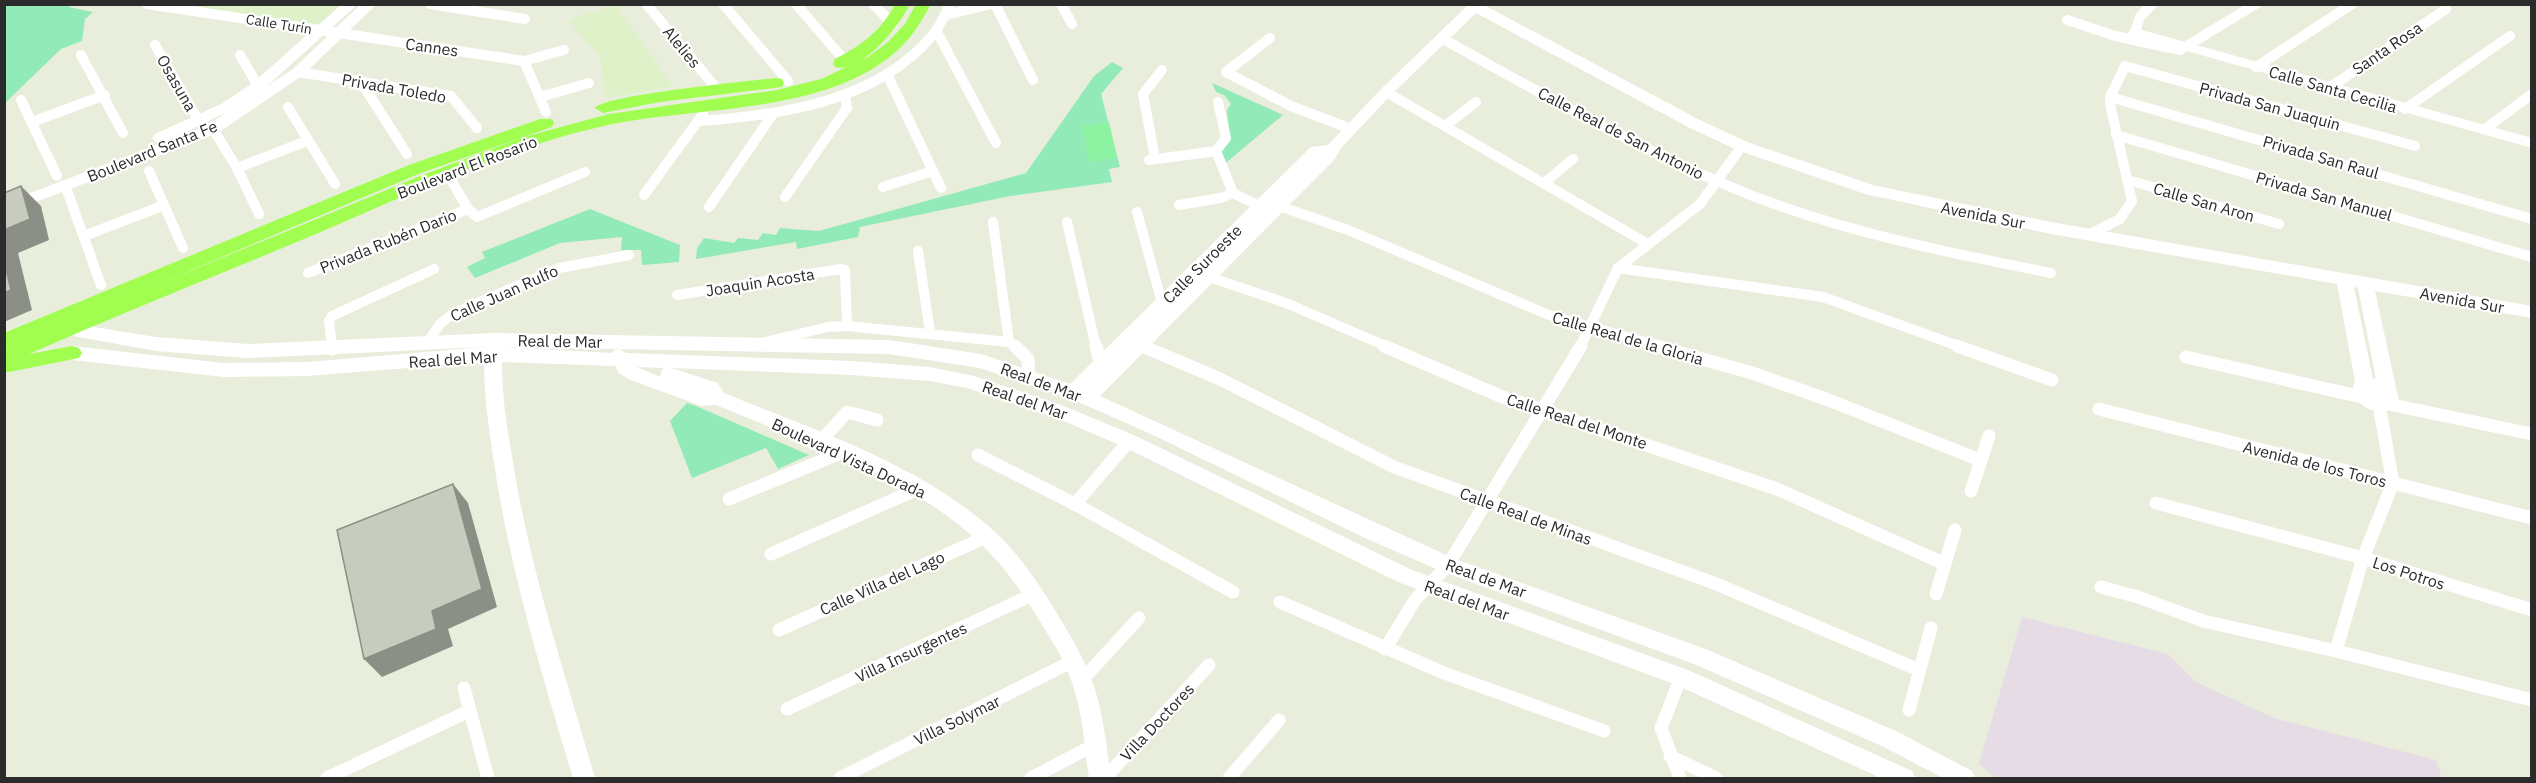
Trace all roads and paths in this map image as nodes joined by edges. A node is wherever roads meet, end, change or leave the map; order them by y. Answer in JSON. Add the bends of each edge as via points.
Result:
{"nodes":[{"id":1,"x":147,"y":4,"type":"edge"},
{"id":2,"x":351,"y":4,"type":"edge"},
{"id":3,"x":370,"y":4,"type":"edge"},
{"id":4,"x":430,"y":4,"type":"edge"},
{"id":5,"x":484,"y":4,"type":"edge"},
{"id":6,"x":723,"y":4,"type":"edge"},
{"id":7,"x":796,"y":4,"type":"edge"},
{"id":8,"x":873,"y":4,"type":"edge"},
{"id":9,"x":903,"y":4,"type":"edge"},
{"id":10,"x":924,"y":4,"type":"edge"},
{"id":11,"x":993,"y":4,"type":"edge"},
{"id":12,"x":1061,"y":4,"type":"edge"},
{"id":13,"x":2256,"y":4,"type":"edge"},
{"id":14,"x":2352,"y":4,"type":"edge"},
{"id":15,"x":647,"y":5,"type":"edge"},
{"id":16,"x":1473,"y":5,"type":"edge"},
{"id":17,"x":2149,"y":5,"type":"edge"},
{"id":18,"x":2446,"y":9,"type":"dead end"},
{"id":19,"x":948,"y":10,"type":"edge"},
{"id":20,"x":470,"y":11,"type":"junction"},
{"id":21,"x":525,"y":19,"type":"dead end"},
{"id":22,"x":2067,"y":20,"type":"dead end"},
{"id":23,"x":892,"y":24,"type":"junction"},
{"id":24,"x":1072,"y":24,"type":"dead end"},
{"id":25,"x":936,"y":30,"type":"junction"},
{"id":26,"x":322,"y":31,"type":"junction"},
{"id":27,"x":2135,"y":32,"type":"joint"},
{"id":28,"x":339,"y":34,"type":"junction"},
{"id":29,"x":2510,"y":36,"type":"dead end"},
{"id":30,"x":1270,"y":38,"type":"dead end"},
{"id":31,"x":1441,"y":38,"type":"junction"},
{"id":32,"x":155,"y":45,"type":"dead end"},
{"id":33,"x":2185,"y":47,"type":"junction"},
{"id":34,"x":564,"y":50,"type":"dead end"},
{"id":35,"x":81,"y":55,"type":"dead end"},
{"id":36,"x":240,"y":55,"type":"dead end"},
{"id":37,"x":524,"y":61,"type":"junction"},
{"id":38,"x":845,"y":61,"type":"junction"},
{"id":39,"x":2256,"y":67,"type":"junction"},
{"id":40,"x":1162,"y":70,"type":"dead end"},
{"id":41,"x":298,"y":72,"type":"junction"},
{"id":42,"x":887,"y":74,"type":"junction"},
{"id":43,"x":1033,"y":80,"type":"dead end"},
{"id":44,"x":788,"y":81,"type":"junction"},
{"id":45,"x":361,"y":82,"type":"junction"},
{"id":46,"x":589,"y":83,"type":"dead end"},
{"id":47,"x":258,"y":86,"type":"junction"},
{"id":48,"x":2329,"y":88,"type":"junction"},
{"id":49,"x":717,"y":89,"type":"junction"},
{"id":50,"x":1386,"y":92,"type":"junction"},
{"id":51,"x":2532,"y":94,"type":"edge"},
{"id":52,"x":105,"y":95,"type":"junction"},
{"id":53,"x":845,"y":95,"type":"junction"},
{"id":54,"x":540,"y":97,"type":"junction"},
{"id":55,"x":2110,"y":97,"type":"junction"},
{"id":56,"x":21,"y":100,"type":"dead end"},
{"id":57,"x":1218,"y":102,"type":"dead end"},
{"id":58,"x":1476,"y":102,"type":"dead end"},
{"id":59,"x":288,"y":107,"type":"dead end"},
{"id":60,"x":2405,"y":109,"type":"junction"},
{"id":61,"x":546,"y":112,"type":"dead end"},
{"id":62,"x":704,"y":113,"type":"junction"},
{"id":63,"x":773,"y":114,"type":"junction"},
{"id":64,"x":32,"y":122,"type":"junction"},
{"id":65,"x":206,"y":125,"type":"junction"},
{"id":66,"x":1444,"y":126,"type":"junction"},
{"id":67,"x":477,"y":128,"type":"dead end"},
{"id":68,"x":1351,"y":129,"type":"junction"},
{"id":69,"x":2485,"y":129,"type":"junction"},
{"id":70,"x":123,"y":133,"type":"dead end"},
{"id":71,"x":2116,"y":135,"type":"junction"},
{"id":72,"x":307,"y":141,"type":"junction"},
{"id":73,"x":996,"y":143,"type":"dead end"},
{"id":74,"x":2532,"y":143,"type":"edge"},
{"id":75,"x":1336,"y":144,"type":"junction"},
{"id":76,"x":1742,"y":146,"type":"junction"},
{"id":77,"x":2415,"y":146,"type":"dead end"},
{"id":78,"x":1216,"y":151,"type":"junction"},
{"id":79,"x":407,"y":154,"type":"dead end"},
{"id":80,"x":146,"y":158,"type":"junction"},
{"id":81,"x":1574,"y":159,"type":"dead end"},
{"id":82,"x":237,"y":168,"type":"junction"},
{"id":83,"x":933,"y":171,"type":"junction"},
{"id":84,"x":585,"y":172,"type":"dead end"},
{"id":85,"x":447,"y":173,"type":"junction"},
{"id":86,"x":2128,"y":180,"type":"junction"},
{"id":87,"x":61,"y":181,"type":"junction"},
{"id":88,"x":1718,"y":181,"type":"junction"},
{"id":89,"x":1544,"y":183,"type":"junction"},
{"id":90,"x":335,"y":184,"type":"dead end"},
{"id":91,"x":883,"y":187,"type":"dead end"},
{"id":92,"x":941,"y":188,"type":"dead end"},
{"id":93,"x":1233,"y":193,"type":"junction"},
{"id":94,"x":644,"y":195,"type":"dead end"},
{"id":95,"x":4,"y":196,"type":"edge"},
{"id":96,"x":785,"y":197,"type":"dead end"},
{"id":97,"x":1179,"y":205,"type":"dead end"},
{"id":98,"x":162,"y":206,"type":"junction"},
{"id":99,"x":1259,"y":206,"type":"junction"},
{"id":100,"x":1279,"y":206,"type":"junction"},
{"id":101,"x":709,"y":207,"type":"dead end"},
{"id":102,"x":4,"y":209,"type":"edge"},
{"id":103,"x":468,"y":209,"type":"junction"},
{"id":104,"x":1137,"y":212,"type":"dead end"},
{"id":105,"x":259,"y":214,"type":"dead end"},
{"id":106,"x":2532,"y":219,"type":"edge"},
{"id":107,"x":993,"y":222,"type":"dead end"},
{"id":108,"x":1067,"y":222,"type":"dead end"},
{"id":109,"x":2279,"y":224,"type":"dead end"},
{"id":110,"x":2088,"y":235,"type":"junction"},
{"id":111,"x":84,"y":236,"type":"junction"},
{"id":112,"x":1648,"y":244,"type":"junction"},
{"id":113,"x":183,"y":248,"type":"dead end"},
{"id":114,"x":918,"y":251,"type":"dead end"},
{"id":115,"x":629,"y":255,"type":"dead end"},
{"id":116,"x":2532,"y":257,"type":"edge"},
{"id":117,"x":1618,"y":268,"type":"junction"},
{"id":118,"x":434,"y":269,"type":"dead end"},
{"id":119,"x":308,"y":273,"type":"dead end"},
{"id":120,"x":2052,"y":273,"type":"dead end"},
{"id":121,"x":1209,"y":277,"type":"junction"},
{"id":122,"x":2344,"y":279,"type":"junction"},
{"id":123,"x":2365,"y":283,"type":"junction"},
{"id":124,"x":101,"y":285,"type":"dead end"},
{"id":125,"x":677,"y":295,"type":"dead end"},
{"id":126,"x":1162,"y":303,"type":"junction"},
{"id":127,"x":2532,"y":312,"type":"edge"},
{"id":128,"x":43,"y":325,"type":"junction"},
{"id":129,"x":847,"y":326,"type":"junction"},
{"id":130,"x":1590,"y":328,"type":"junction"},
{"id":131,"x":68,"y":329,"type":"junction"},
{"id":132,"x":930,"y":332,"type":"junction"},
{"id":133,"x":4,"y":341,"type":"edge"},
{"id":134,"x":623,"y":342,"type":"junction"},
{"id":135,"x":1009,"y":342,"type":"junction"},
{"id":136,"x":758,"y":343,"type":"junction"},
{"id":137,"x":427,"y":344,"type":"junction"},
{"id":138,"x":1140,"y":345,"type":"junction"},
{"id":139,"x":494,"y":347,"type":"junction"},
{"id":140,"x":332,"y":349,"type":"junction"},
{"id":141,"x":72,"y":353,"type":"joint"},
{"id":142,"x":4,"y":357,"type":"edge"},
{"id":143,"x":2186,"y":357,"type":"dead end"},
{"id":144,"x":628,"y":360,"type":"junction"},
{"id":145,"x":1100,"y":362,"type":"junction"},
{"id":146,"x":4,"y":366,"type":"edge"},
{"id":147,"x":1029,"y":376,"type":"junction"},
{"id":148,"x":2052,"y":380,"type":"dead end"},
{"id":149,"x":1080,"y":395,"type":"junction"},
{"id":150,"x":2376,"y":396,"type":"junction"},
{"id":151,"x":2098,"y":409,"type":"dead end"},
{"id":152,"x":1541,"y":410,"type":"junction"},
{"id":153,"x":877,"y":420,"type":"dead end"},
{"id":154,"x":2532,"y":434,"type":"edge"},
{"id":155,"x":1989,"y":436,"type":"dead end"},
{"id":156,"x":1129,"y":441,"type":"junction"},
{"id":157,"x":820,"y":442,"type":"junction"},
{"id":158,"x":843,"y":452,"type":"junction"},
{"id":159,"x":978,"y":455,"type":"dead end"},
{"id":160,"x":1980,"y":460,"type":"junction"},
{"id":161,"x":2393,"y":483,"type":"junction"},
{"id":162,"x":920,"y":488,"type":"junction"},
{"id":163,"x":1971,"y":491,"type":"dead end"},
{"id":164,"x":729,"y":499,"type":"dead end"},
{"id":165,"x":1488,"y":502,"type":"junction"},
{"id":166,"x":2156,"y":503,"type":"dead end"},
{"id":167,"x":1075,"y":504,"type":"junction"},
{"id":168,"x":2532,"y":518,"type":"edge"},
{"id":169,"x":1955,"y":530,"type":"dead end"},
{"id":170,"x":986,"y":537,"type":"junction"},
{"id":171,"x":771,"y":554,"type":"dead end"},
{"id":172,"x":2363,"y":558,"type":"junction"},
{"id":173,"x":1945,"y":564,"type":"junction"},
{"id":174,"x":1448,"y":565,"type":"junction"},
{"id":175,"x":1429,"y":586,"type":"junction"},
{"id":176,"x":2101,"y":587,"type":"dead end"},
{"id":177,"x":1233,"y":592,"type":"dead end"},
{"id":178,"x":1034,"y":594,"type":"junction"},
{"id":179,"x":1936,"y":594,"type":"dead end"},
{"id":180,"x":1280,"y":602,"type":"dead end"},
{"id":181,"x":2532,"y":610,"type":"edge"},
{"id":182,"x":1139,"y":618,"type":"dead end"},
{"id":183,"x":1931,"y":628,"type":"dead end"},
{"id":184,"x":779,"y":630,"type":"dead end"},
{"id":185,"x":1385,"y":649,"type":"junction"},
{"id":186,"x":2336,"y":651,"type":"junction"},
{"id":187,"x":1073,"y":662,"type":"junction"},
{"id":188,"x":1209,"y":665,"type":"dead end"},
{"id":189,"x":1919,"y":670,"type":"junction"},
{"id":190,"x":1681,"y":677,"type":"junction"},
{"id":191,"x":1082,"y":680,"type":"junction"},
{"id":192,"x":464,"y":688,"type":"dead end"},
{"id":193,"x":2532,"y":700,"type":"edge"},
{"id":194,"x":787,"y":710,"type":"dead end"},
{"id":195,"x":1909,"y":710,"type":"dead end"},
{"id":196,"x":470,"y":711,"type":"junction"},
{"id":197,"x":1279,"y":720,"type":"dead end"},
{"id":198,"x":1604,"y":730,"type":"dead end"},
{"id":199,"x":1096,"y":744,"type":"junction"},
{"id":200,"x":1670,"y":756,"type":"junction"},
{"id":201,"x":327,"y":778,"type":"edge"},
{"id":202,"x":488,"y":778,"type":"edge"},
{"id":203,"x":584,"y":778,"type":"edge"},
{"id":204,"x":840,"y":778,"type":"edge"},
{"id":205,"x":1031,"y":778,"type":"edge"},
{"id":206,"x":1100,"y":778,"type":"edge"},
{"id":207,"x":1106,"y":778,"type":"edge"},
{"id":208,"x":1229,"y":778,"type":"edge"},
{"id":209,"x":1680,"y":778,"type":"edge"},
{"id":210,"x":1716,"y":778,"type":"edge"},
{"id":211,"x":1904,"y":778,"type":"edge"},
{"id":212,"x":1964,"y":778,"type":"edge"}],
"edges":[{"from":1,"to":26,"type":"street","name":"Calle Turín"},
{"from":2,"to":26,"type":"street","name":"Boulevard Santa Fe"},
{"from":3,"to":28,"type":"street","name":"Boulevard Santa Fe"},
{"from":4,"to":20,"type":"street"},
{"from":5,"to":20,"type":"street"},
{"from":6,"to":44,"type":"street"},
{"from":7,"to":38,"type":"street"},
{"from":8,"to":23,"type":"street"},
{"from":9,"to":23,"type":"main road","name":"Boulevard El Rosario"},
{"from":10,"to":62,"type":"main road","name":"Boulevard El Rosario","via":[[898,43],[836,80]]},
{"from":11,"to":19,"type":"street"},
{"from":11,"to":43,"type":"street"},
{"from":12,"to":24,"type":"street"},
{"from":13,"to":33,"type":"street"},
{"from":14,"to":39,"type":"street"},
{"from":15,"to":49,"type":"street","name":"Alelies"},
{"from":16,"to":31,"type":"street","name":"Calle Suroeste"},
{"from":16,"to":76,"type":"street","name":"Avenida Sur"},
{"from":17,"to":27,"type":"street"},
{"from":18,"to":48,"type":"street","name":"Santa Rosa"},
{"from":19,"to":25,"type":"street"},
{"from":20,"to":21,"type":"street"},
{"from":22,"to":33,"type":"street","via":[[2172,50]]},
{"from":23,"to":38,"type":"main road","name":"Boulevard El Rosario","via":[[873,44]]},
{"from":25,"to":42,"type":"street"},
{"from":25,"to":73,"type":"street"},
{"from":26,"to":28,"type":"street","name":"Calle Turín"},
{"from":26,"to":47,"type":"street","name":"Boulevard Santa Fe"},
{"from":27,"to":33,"type":"street","name":"Calle Santa Cecilia"},
{"from":28,"to":37,"type":"street","name":"Cannes"},
{"from":28,"to":41,"type":"street","name":"Boulevard Santa Fe"},
{"from":29,"to":60,"type":"street"},
{"from":30,"to":68,"type":"street","via":[[1227,72],[1291,106]]},
{"from":31,"to":50,"type":"street","name":"Calle Suroeste"},
{"from":31,"to":88,"type":"street","name":"Calle Real de San Antonio","via":[[1672,162]]},
{"from":32,"to":65,"type":"street","name":"Osasuna"},
{"from":33,"to":39,"type":"street","name":"Calle Santa Cecilia"},
{"from":34,"to":37,"type":"street","name":"Cannes"},
{"from":35,"to":52,"type":"street"},
{"from":36,"to":47,"type":"street"},
{"from":37,"to":54,"type":"street"},
{"from":38,"to":44,"type":"main road","name":"Boulevard El Rosario"},
{"from":39,"to":48,"type":"street","name":"Calle Santa Cecilia"},
{"from":40,"to":78,"type":"street","via":[[1143,94],[1152,160]]},
{"from":41,"to":45,"type":"street","name":"Privada Toledo"},
{"from":41,"to":65,"type":"street","name":"Boulevard Santa Fe"},
{"from":42,"to":53,"type":"street"},
{"from":42,"to":83,"type":"street"},
{"from":44,"to":49,"type":"main road","name":"Boulevard El Rosario"},
{"from":45,"to":67,"type":"street","name":"Privada Toledo","via":[[451,96]]},
{"from":45,"to":79,"type":"street"},
{"from":46,"to":54,"type":"street"},
{"from":47,"to":65,"type":"street","name":"Boulevard Santa Fe"},
{"from":48,"to":60,"type":"street","name":"Calle Santa Cecilia"},
{"from":49,"to":128,"type":"main road","name":"Boulevard El Rosario","via":[[600,109],[470,148]]},
{"from":50,"to":66,"type":"street"},
{"from":50,"to":68,"type":"street","name":"Calle Suroeste"},
{"from":51,"to":69,"type":"street"},
{"from":52,"to":64,"type":"street"},
{"from":52,"to":70,"type":"street"},
{"from":53,"to":63,"type":"street"},
{"from":53,"to":96,"type":"street","via":[[846,108]]},
{"from":54,"to":61,"type":"street"},
{"from":55,"to":71,"type":"street"},
{"from":55,"to":77,"type":"street","name":"Privada San Juaquin","via":[[2125,66]]},
{"from":55,"to":106,"type":"street","name":"Privada San Raul"},
{"from":56,"to":64,"type":"street"},
{"from":57,"to":78,"type":"street","via":[[1226,138]]},
{"from":58,"to":66,"type":"street"},
{"from":59,"to":72,"type":"street"},
{"from":60,"to":69,"type":"street","name":"Calle Santa Cecilia"},
{"from":62,"to":63,"type":"street"},
{"from":62,"to":85,"type":"main road","name":"Boulevard El Rosario","via":[[621,118],[563,131]]},
{"from":62,"to":94,"type":"street"},
{"from":63,"to":101,"type":"street"},
{"from":64,"to":87,"type":"street"},
{"from":65,"to":80,"type":"street","name":"Boulevard Santa Fe"},
{"from":65,"to":82,"type":"street","name":"Osasuna"},
{"from":66,"to":89,"type":"street"},
{"from":68,"to":75,"type":"street","name":"Calle Suroeste"},
{"from":69,"to":74,"type":"street","name":"Calle Santa Cecilia"},
{"from":71,"to":86,"type":"street"},
{"from":71,"to":116,"type":"street","name":"Privada San Manuel"},
{"from":72,"to":82,"type":"street"},
{"from":72,"to":90,"type":"street"},
{"from":75,"to":99,"type":"street","name":"Calle Suroeste","via":[[1316,152]]},
{"from":75,"to":100,"type":"street","name":"Calle Suroeste"},
{"from":76,"to":88,"type":"street"},
{"from":76,"to":110,"type":"street","name":"Avenida Sur","via":[[1893,196]]},
{"from":78,"to":93,"type":"street"},
{"from":80,"to":87,"type":"street","name":"Boulevard Santa Fe"},
{"from":80,"to":98,"type":"street"},
{"from":81,"to":89,"type":"street"},
{"from":82,"to":105,"type":"street","name":"Osasuna"},
{"from":83,"to":91,"type":"street"},
{"from":83,"to":92,"type":"street"},
{"from":84,"to":103,"type":"street","name":"Privada Rubén Dario","via":[[481,216],[473,217]]},
{"from":85,"to":103,"type":"street","name":"Privada Rubén Dario"},
{"from":85,"to":131,"type":"main road","name":"Boulevard El Rosario"},
{"from":86,"to":109,"type":"street","name":"Calle San Aron"},
{"from":86,"to":110,"type":"street","via":[[2132,201],[2122,218]]},
{"from":87,"to":95,"type":"street","name":"Boulevard Santa Fe"},
{"from":87,"to":102,"type":"street","name":"Boulevard Santa Fe"},
{"from":87,"to":111,"type":"street"},
{"from":88,"to":112,"type":"street","via":[[1700,204]]},
{"from":88,"to":120,"type":"street","name":"Calle Real de San Antonio","via":[[1798,213],[1894,242]]},
{"from":89,"to":112,"type":"street"},
{"from":93,"to":97,"type":"street"},
{"from":93,"to":99,"type":"street"},
{"from":98,"to":111,"type":"street"},
{"from":98,"to":113,"type":"street"},
{"from":99,"to":126,"type":"street","name":"Calle Suroeste"},
{"from":100,"to":121,"type":"street","name":"Calle Suroeste"},
{"from":100,"to":130,"type":"street","name":"Calle Real de la Gloria","via":[[1348,230],[1502,297]]},
{"from":103,"to":119,"type":"street","name":"Privada Rubén Dario"},
{"from":104,"to":126,"type":"street"},
{"from":107,"to":135,"type":"street"},
{"from":108,"to":145,"type":"street"},
{"from":110,"to":122,"type":"street","name":"Avenida Sur"},
{"from":111,"to":124,"type":"street"},
{"from":112,"to":117,"type":"street"},
{"from":114,"to":132,"type":"street"},
{"from":115,"to":137,"type":"street","name":"Calle Juan Rulfo","via":[[559,268],[452,314]]},
{"from":117,"to":130,"type":"street"},
{"from":117,"to":148,"type":"street","via":[[1823,297]]},
{"from":118,"to":140,"type":"street","via":[[332,316]]},
{"from":121,"to":138,"type":"street","name":"Calle Suroeste"},
{"from":121,"to":152,"type":"street","name":"Calle Real del Monte","via":[[1286,303],[1457,379]]},
{"from":122,"to":123,"type":"street","name":"Avenida Sur"},
{"from":122,"to":150,"type":"street"},
{"from":123,"to":127,"type":"street","name":"Avenida Sur"},
{"from":123,"to":150,"type":"street"},
{"from":125,"to":129,"type":"street","name":"Joaquin Acosta","via":[[843,269]]},
{"from":126,"to":145,"type":"street","name":"Calle Suroeste"},
{"from":128,"to":131,"type":"street","name":"Real de Mar"},
{"from":128,"to":133,"type":"main road","name":"Boulevard El Rosario"},
{"from":129,"to":132,"type":"street"},
{"from":129,"to":136,"type":"street"},
{"from":130,"to":152,"type":"street"},
{"from":130,"to":160,"type":"street","name":"Calle Real de la Gloria","via":[[1826,399]]},
{"from":131,"to":140,"type":"street","name":"Real de Mar","via":[[211,349]]},
{"from":131,"to":142,"type":"main road","name":"Boulevard El Rosario"},
{"from":132,"to":135,"type":"street"},
{"from":134,"to":136,"type":"street","name":"Real de Mar"},
{"from":134,"to":139,"type":"street","name":"Real de Mar"},
{"from":134,"to":144,"type":"street"},
{"from":135,"to":147,"type":"street","via":[[1030,358]]},
{"from":136,"to":147,"type":"street","name":"Real de Mar","via":[[889,347],[940,353]]},
{"from":137,"to":139,"type":"street","name":"Real de Mar"},
{"from":137,"to":140,"type":"street","name":"Real de Mar"},
{"from":138,"to":149,"type":"street","name":"Calle Suroeste"},
{"from":138,"to":165,"type":"street","name":"Calle Real de Minas","via":[[1218,378],[1394,467]]},
{"from":139,"to":141,"type":"street","name":"Real del Mar","via":[[307,369],[223,370]]},
{"from":139,"to":144,"type":"street","name":"Real del Mar"},
{"from":139,"to":203,"type":"street","via":[[495,402],[505,480]]},
{"from":141,"to":146,"type":"main road"},
{"from":143,"to":150,"type":"street"},
{"from":144,"to":156,"type":"street","name":"Real del Mar","via":[[929,374],[1010,393]]},
{"from":144,"to":157,"type":"street","name":"Boulevard Vista Dorada","via":[[634,374],[702,399],[717,398]]},
{"from":145,"to":149,"type":"street","name":"Calle Suroeste"},
{"from":147,"to":149,"type":"street","name":"Real de Mar"},
{"from":149,"to":174,"type":"street","name":"Real de Mar"},
{"from":150,"to":154,"type":"street"},
{"from":150,"to":161,"type":"street"},
{"from":151,"to":161,"type":"street","name":"Avenida de los Toros"},
{"from":152,"to":165,"type":"street"},
{"from":152,"to":173,"type":"street","name":"Calle Real del Monte","via":[[1778,489]]},
{"from":153,"to":157,"type":"street","via":[[847,412]]},
{"from":155,"to":160,"type":"street"},
{"from":156,"to":167,"type":"street"},
{"from":156,"to":175,"type":"street","name":"Real del Mar"},
{"from":157,"to":158,"type":"street","name":"Boulevard Vista Dorada"},
{"from":158,"to":162,"type":"street","name":"Boulevard Vista Dorada"},
{"from":158,"to":164,"type":"street"},
{"from":159,"to":167,"type":"street"},
{"from":160,"to":163,"type":"street"},
{"from":161,"to":168,"type":"street","name":"Avenida de los Toros"},
{"from":161,"to":172,"type":"street","name":"Los Potros"},
{"from":162,"to":170,"type":"street","name":"Boulevard Vista Dorada"},
{"from":162,"to":171,"type":"street"},
{"from":165,"to":174,"type":"street"},
{"from":165,"to":189,"type":"street","name":"Calle Real de Minas","via":[[1714,583]]},
{"from":166,"to":172,"type":"street"},
{"from":167,"to":177,"type":"street"},
{"from":169,"to":173,"type":"street"},
{"from":170,"to":178,"type":"street","name":"Boulevard Vista Dorada"},
{"from":170,"to":184,"type":"street","name":"Calle Villa del Lago"},
{"from":172,"to":181,"type":"street","name":"Los Potros"},
{"from":172,"to":186,"type":"street"},
{"from":173,"to":179,"type":"street"},
{"from":174,"to":175,"type":"street"},
{"from":174,"to":212,"type":"street","name":"Real de Mar","via":[[1701,657],[1890,739]]},
{"from":175,"to":185,"type":"street","via":[[1415,600]]},
{"from":175,"to":190,"type":"street","name":"Real del Mar"},
{"from":176,"to":186,"type":"street","via":[[2203,621]]},
{"from":178,"to":187,"type":"street","name":"Boulevard Vista Dorada"},
{"from":178,"to":194,"type":"street","name":"Villa Insurgentes"},
{"from":180,"to":185,"type":"street"},
{"from":182,"to":191,"type":"street"},
{"from":183,"to":189,"type":"street"},
{"from":185,"to":198,"type":"street"},
{"from":186,"to":193,"type":"street"},
{"from":187,"to":191,"type":"street","name":"Boulevard Vista Dorada"},
{"from":187,"to":204,"type":"street","name":"Villa Solymar"},
{"from":188,"to":207,"type":"street","name":"Villa Doctores"},
{"from":189,"to":195,"type":"street"},
{"from":190,"to":200,"type":"street","via":[[1661,728]]},
{"from":190,"to":211,"type":"street","name":"Real del Mar"},
{"from":191,"to":199,"type":"street","name":"Boulevard Vista Dorada"},
{"from":192,"to":196,"type":"street"},
{"from":196,"to":201,"type":"street"},
{"from":196,"to":202,"type":"street"},
{"from":197,"to":208,"type":"street"},
{"from":199,"to":205,"type":"street"},
{"from":199,"to":206,"type":"street","name":"Boulevard Vista Dorada"},
{"from":200,"to":209,"type":"street"},
{"from":200,"to":210,"type":"street"}]}
